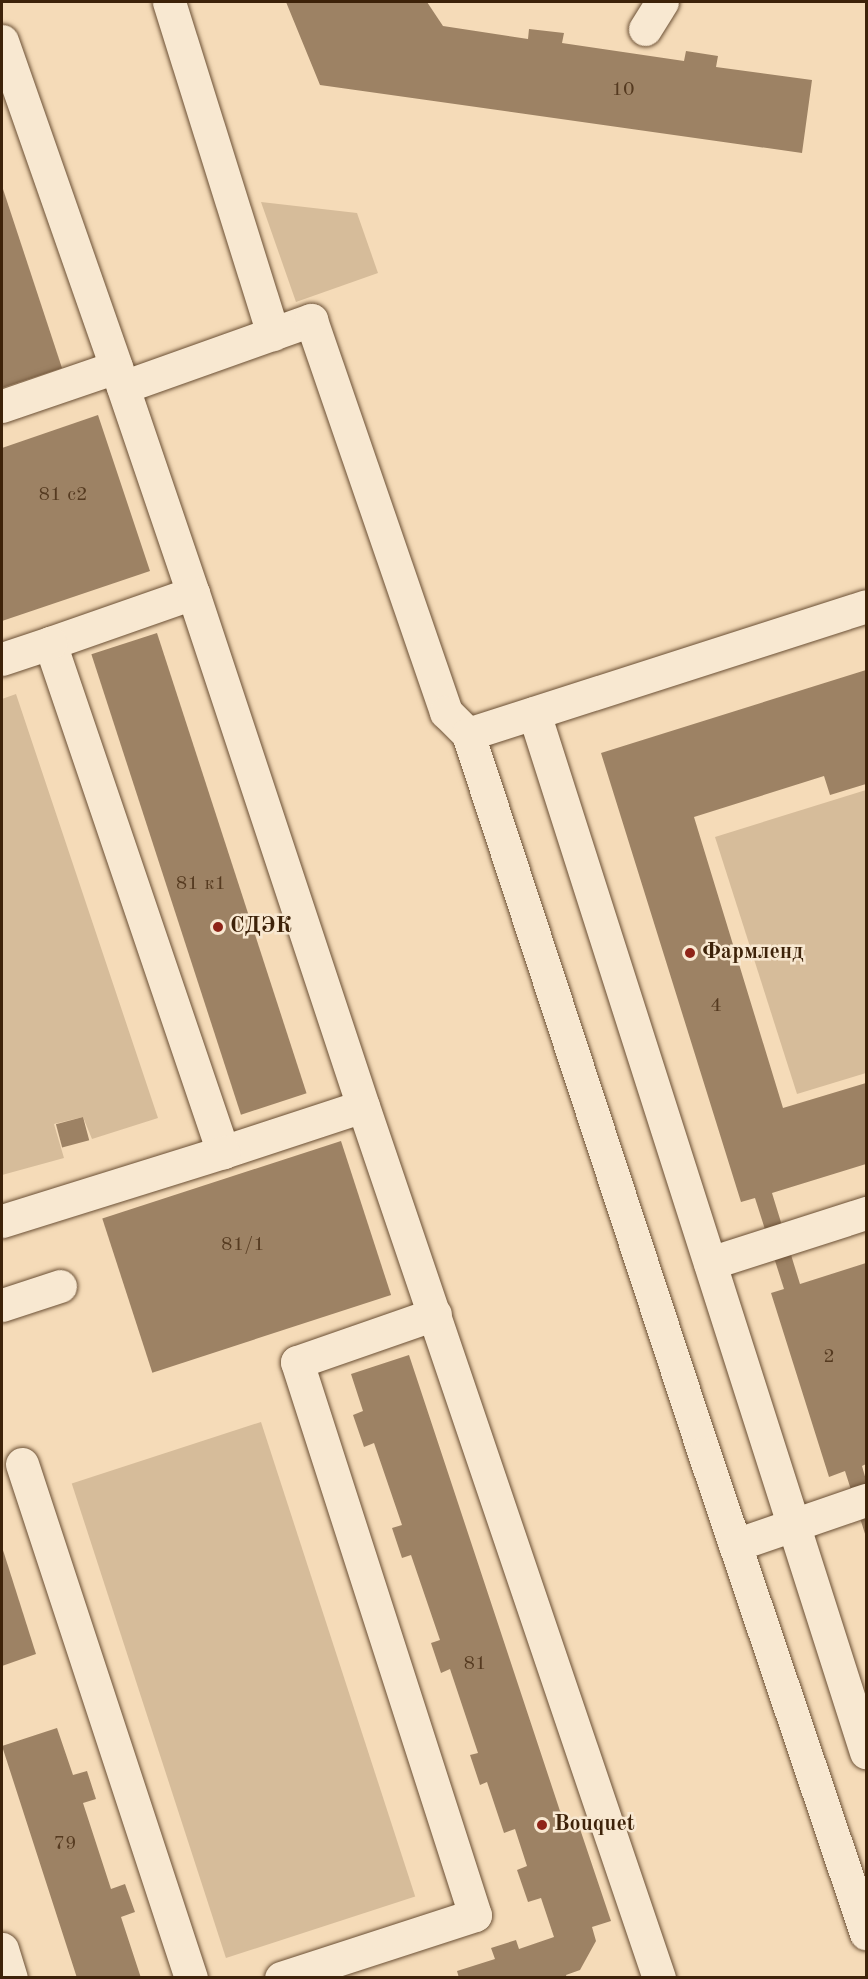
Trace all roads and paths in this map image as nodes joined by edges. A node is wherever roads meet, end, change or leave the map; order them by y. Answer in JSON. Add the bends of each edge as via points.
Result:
{"nodes":[{"id":1,"x":169,"y":2,"type":"edge"},
{"id":2,"x":662,"y":2,"type":"edge"},
{"id":3,"x":645,"y":29,"type":"dead end"},
{"id":4,"x":2,"y":41,"type":"edge"},
{"id":5,"x":273,"y":334,"type":"junction"},
{"id":6,"x":119,"y":377,"type":"junction"},
{"id":7,"x":2,"y":405,"type":"edge"},
{"id":8,"x":193,"y":593,"type":"junction"},
{"id":9,"x":867,"y":606,"type":"edge"},
{"id":10,"x":50,"y":643,"type":"junction"},
{"id":11,"x":2,"y":659,"type":"edge"},
{"id":12,"x":534,"y":713,"type":"junction"},
{"id":13,"x":468,"y":734,"type":"junction"},
{"id":14,"x":363,"y":1106,"type":"junction"},
{"id":15,"x":223,"y":1152,"type":"junction"},
{"id":16,"x":867,"y":1213,"type":"edge"},
{"id":17,"x":2,"y":1221,"type":"edge"},
{"id":18,"x":710,"y":1263,"type":"junction"},
{"id":19,"x":60,"y":1286,"type":"dead end"},
{"id":20,"x":2,"y":1305,"type":"edge"},
{"id":21,"x":435,"y":1314,"type":"junction"},
{"id":22,"x":22,"y":1464,"type":"dead end"},
{"id":23,"x":867,"y":1500,"type":"edge"},
{"id":24,"x":794,"y":1524,"type":"junction"},
{"id":25,"x":735,"y":1545,"type":"junction"},
{"id":26,"x":867,"y":1752,"type":"edge"},
{"id":27,"x":867,"y":1933,"type":"edge"},
{"id":28,"x":2,"y":1949,"type":"edge"},
{"id":29,"x":11,"y":1977,"type":"edge"},
{"id":30,"x":191,"y":1977,"type":"edge"},
{"id":31,"x":281,"y":1977,"type":"edge"},
{"id":32,"x":659,"y":1977,"type":"edge"}],
"edges":[{"from":1,"to":5,"type":"lane"},
{"from":2,"to":3,"type":"lane"},
{"from":4,"to":6,"type":"lane"},
{"from":5,"to":6,"type":"lane"},
{"from":5,"to":13,"type":"lane","via":[[311,320],[446,712]]},
{"from":6,"to":7,"type":"lane"},
{"from":6,"to":8,"type":"lane"},
{"from":8,"to":10,"type":"lane"},
{"from":8,"to":14,"type":"lane"},
{"from":9,"to":12,"type":"lane"},
{"from":10,"to":11,"type":"lane"},
{"from":10,"to":15,"type":"lane"},
{"from":12,"to":13,"type":"lane"},
{"from":12,"to":18,"type":"lane"},
{"from":13,"to":25,"type":"lane"},
{"from":14,"to":15,"type":"lane"},
{"from":14,"to":21,"type":"lane"},
{"from":15,"to":17,"type":"lane"},
{"from":16,"to":18,"type":"lane"},
{"from":18,"to":24,"type":"lane"},
{"from":19,"to":20,"type":"lane"},
{"from":21,"to":31,"type":"lane","via":[[297,1362],[475,1915]]},
{"from":21,"to":32,"type":"lane"},
{"from":22,"to":30,"type":"lane"},
{"from":23,"to":24,"type":"lane"},
{"from":24,"to":25,"type":"lane"},
{"from":24,"to":26,"type":"lane"},
{"from":25,"to":27,"type":"lane"},
{"from":28,"to":29,"type":"lane"}]}
